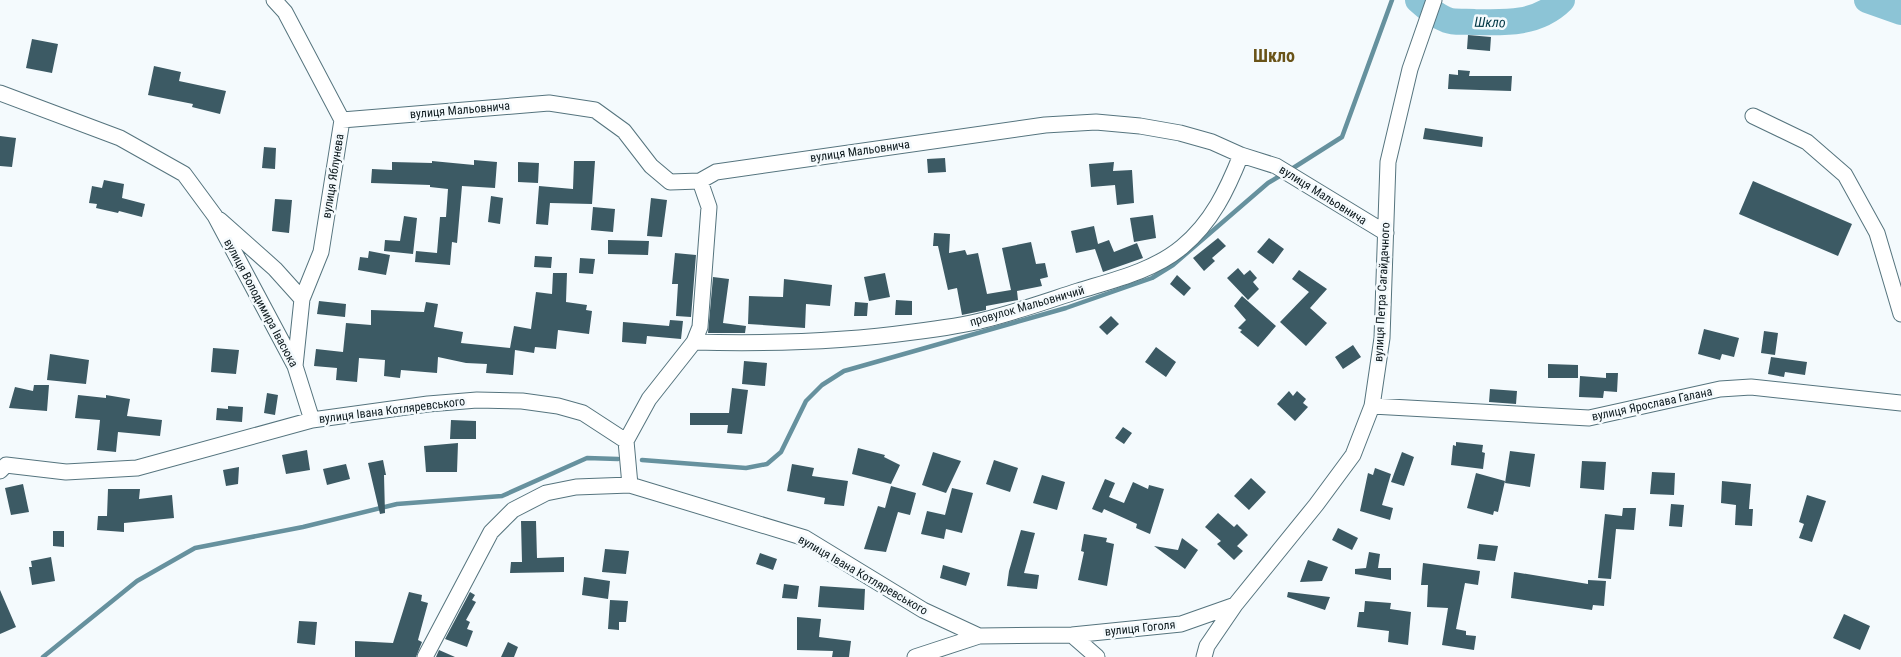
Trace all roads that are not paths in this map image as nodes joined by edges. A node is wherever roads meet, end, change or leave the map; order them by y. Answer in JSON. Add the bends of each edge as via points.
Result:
{"nodes":[{"id":1,"x":274,"y":0,"type":"edge"},
{"id":2,"x":1434,"y":0,"type":"edge"},
{"id":3,"x":0,"y":93,"type":"edge"},
{"id":4,"x":1753,"y":116,"type":"dead end"},
{"id":5,"x":342,"y":120,"type":"junction"},
{"id":6,"x":1241,"y":155,"type":"junction"},
{"id":7,"x":700,"y":181,"type":"junction"},
{"id":8,"x":215,"y":216,"type":"junction"},
{"id":9,"x":1386,"y":233,"type":"junction"},
{"id":10,"x":302,"y":299,"type":"junction"},
{"id":11,"x":1901,"y":314,"type":"edge"},
{"id":12,"x":694,"y":342,"type":"junction"},
{"id":13,"x":295,"y":366,"type":"junction"},
{"id":14,"x":1901,"y":403,"type":"edge"},
{"id":15,"x":1372,"y":406,"type":"junction"},
{"id":16,"x":312,"y":420,"type":"junction"},
{"id":17,"x":626,"y":441,"type":"junction"},
{"id":18,"x":2,"y":465,"type":"edge"},
{"id":19,"x":630,"y":485,"type":"junction"},
{"id":20,"x":1235,"y":605,"type":"junction"},
{"id":21,"x":1072,"y":635,"type":"junction"},
{"id":22,"x":979,"y":636,"type":"junction"},
{"id":23,"x":919,"y":656,"type":"edge"},
{"id":24,"x":425,"y":657,"type":"edge"},
{"id":25,"x":1097,"y":657,"type":"edge"},
{"id":26,"x":1204,"y":657,"type":"edge"}],
"edges":[{"from":1,"to":5,"type":"street","name":"вулиця Яблунева","via":[[285,12]]},
{"from":2,"to":9,"type":"street","name":"вулиця Петра Сагайдачного","via":[[1410,69],[1388,162]]},
{"from":3,"to":8,"type":"street","name":"вулиця Володимира Івасюка","via":[[120,138],[184,174]]},
{"from":4,"to":11,"type":"street","via":[[1807,142],[1845,175],[1877,234]]},
{"from":5,"to":7,"type":"street","name":"вулиця Мальовнича","via":[[549,103],[595,110],[624,131],[651,166],[670,182]]},
{"from":5,"to":10,"type":"street","name":"вулиця Яблунева","via":[[321,252]]},
{"from":6,"to":7,"type":"street","name":"вулиця Мальовнича","via":[[1180,133],[1140,126],[1087,123],[1036,126],[716,172]]},
{"from":6,"to":9,"type":"street","name":"вулиця Мальовнича","via":[[1276,166]]},
{"from":6,"to":12,"type":"street","name":"провулок Мальовничий","via":[[1227,191],[1207,222],[1182,247],[1151,266],[1117,279],[984,320],[936,329],[840,340]]},
{"from":7,"to":12,"type":"street","via":[[710,207],[700,327]]},
{"from":8,"to":10,"type":"street","name":"вулиця Володимира Івасюка","via":[[246,241]]},
{"from":8,"to":13,"type":"street","name":"вулиця Володимира Івасюка"},
{"from":9,"to":15,"type":"street","name":"вулиця Петра Сагайдачного","via":[[1382,338]]},
{"from":10,"to":13,"type":"street","name":"вулиця Яблунева"},
{"from":12,"to":17,"type":"street","via":[[649,399]]},
{"from":13,"to":16,"type":"street","name":"вулиця Володимира Івасюка"},
{"from":14,"to":15,"type":"street","name":"вулиця Ярослава Галана","via":[[1751,387],[1720,389],[1589,418]]},
{"from":15,"to":20,"type":"street","name":"вулиця Петра Сагайдачного","via":[[1353,455]]},
{"from":16,"to":17,"type":"street","name":"вулиця Івана Котляревського","via":[[428,404],[522,401],[582,413]]},
{"from":16,"to":18,"type":"street","name":"вулиця Івана Котляревського","via":[[137,468],[66,472]]},
{"from":17,"to":19,"type":"street"},
{"from":19,"to":22,"type":"street","name":"вулиця Івана Котляревського","via":[[805,538],[923,610]]},
{"from":19,"to":24,"type":"street","name":"вулиця Івана Котляревського","via":[[576,487],[546,493],[513,510],[491,532]]},
{"from":20,"to":21,"type":"street","name":"вулиця Гоголя","via":[[1181,624]]},
{"from":20,"to":26,"type":"street","name":"вулиця Петра Сагайдачного","via":[[1207,646]]},
{"from":21,"to":22,"type":"street","name":"вулиця Гоголя"},
{"from":21,"to":25,"type":"street"},
{"from":22,"to":23,"type":"street","name":"вулиця Гоголя"}]}
